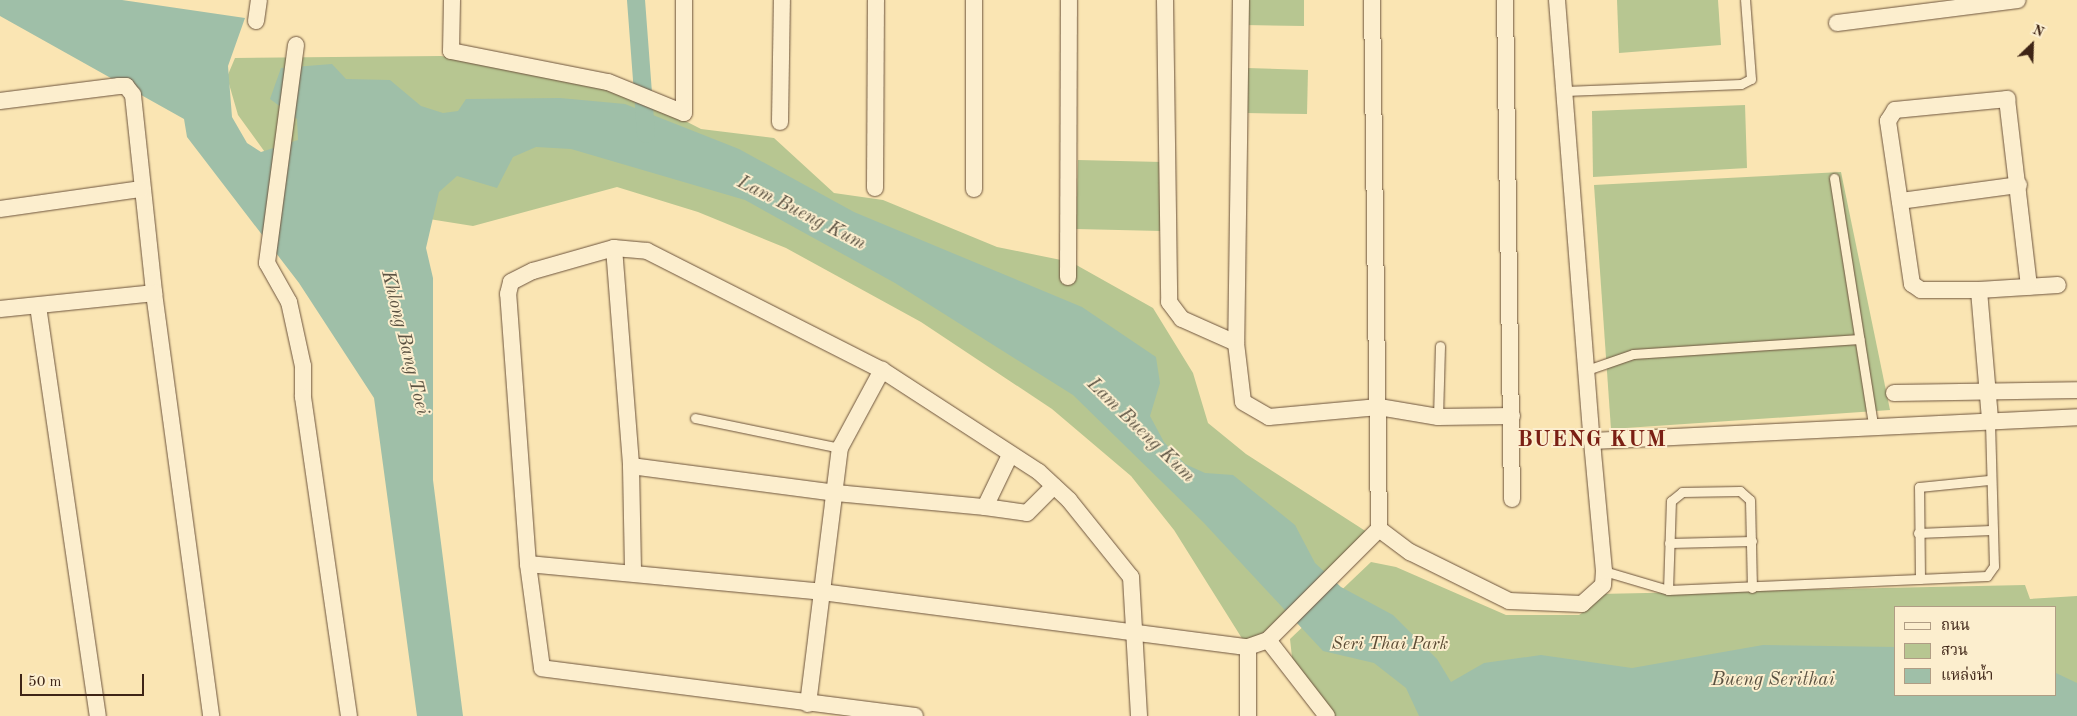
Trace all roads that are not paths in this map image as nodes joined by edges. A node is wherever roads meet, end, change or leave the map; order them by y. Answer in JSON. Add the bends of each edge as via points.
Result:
{"nodes":[{"id":1,"x":259,"y":0,"type":"edge"},
{"id":2,"x":452,"y":0,"type":"edge"},
{"id":3,"x":684,"y":0,"type":"edge"},
{"id":4,"x":782,"y":0,"type":"edge"},
{"id":5,"x":876,"y":0,"type":"edge"},
{"id":6,"x":974,"y":0,"type":"edge"},
{"id":7,"x":1070,"y":0,"type":"edge"},
{"id":8,"x":1165,"y":0,"type":"edge"},
{"id":9,"x":1241,"y":0,"type":"edge"},
{"id":10,"x":1372,"y":0,"type":"edge"},
{"id":11,"x":1505,"y":0,"type":"edge"},
{"id":12,"x":1557,"y":0,"type":"edge"},
{"id":13,"x":1745,"y":0,"type":"edge"},
{"id":14,"x":2018,"y":0,"type":"edge"},
{"id":15,"x":1908,"y":7,"type":"edge"},
{"id":16,"x":256,"y":21,"type":"dead end"},
{"id":17,"x":1837,"y":24,"type":"dead end"},
{"id":18,"x":296,"y":49,"type":"dead end"},
{"id":19,"x":1565,"y":91,"type":"junction"},
{"id":20,"x":0,"y":101,"type":"edge"},
{"id":21,"x":780,"y":122,"type":"dead end"},
{"id":22,"x":1834,"y":178,"type":"dead end"},
{"id":23,"x":2019,"y":185,"type":"junction"},
{"id":24,"x":875,"y":188,"type":"dead end"},
{"id":25,"x":974,"y":189,"type":"dead end"},
{"id":26,"x":141,"y":190,"type":"junction"},
{"id":27,"x":1900,"y":200,"type":"junction"},
{"id":28,"x":0,"y":209,"type":"edge"},
{"id":29,"x":614,"y":248,"type":"junction"},
{"id":30,"x":1068,"y":277,"type":"dead end"},
{"id":31,"x":2058,"y":285,"type":"dead end"},
{"id":32,"x":2030,"y":287,"type":"junction"},
{"id":33,"x":1979,"y":290,"type":"junction"},
{"id":34,"x":154,"y":293,"type":"junction"},
{"id":35,"x":38,"y":306,"type":"junction"},
{"id":36,"x":0,"y":309,"type":"edge"},
{"id":37,"x":1860,"y":339,"type":"junction"},
{"id":38,"x":1236,"y":343,"type":"junction"},
{"id":39,"x":1440,"y":346,"type":"dead end"},
{"id":40,"x":882,"y":370,"type":"junction"},
{"id":41,"x":1583,"y":372,"type":"junction"},
{"id":42,"x":2077,"y":390,"type":"edge"},
{"id":43,"x":1985,"y":391,"type":"junction"},
{"id":44,"x":1894,"y":392,"type":"dead end"},
{"id":45,"x":1379,"y":407,"type":"junction"},
{"id":46,"x":1512,"y":416,"type":"junction"},
{"id":47,"x":1438,"y":417,"type":"junction"},
{"id":48,"x":2077,"y":417,"type":"edge"},
{"id":49,"x":695,"y":418,"type":"dead end"},
{"id":50,"x":1990,"y":419,"type":"junction"},
{"id":51,"x":1873,"y":424,"type":"junction"},
{"id":52,"x":1592,"y":441,"type":"junction"},
{"id":53,"x":840,"y":448,"type":"junction"},
{"id":54,"x":1010,"y":455,"type":"junction"},
{"id":55,"x":631,"y":466,"type":"junction"},
{"id":56,"x":1989,"y":480,"type":"junction"},
{"id":57,"x":1054,"y":486,"type":"junction"},
{"id":58,"x":836,"y":493,"type":"junction"},
{"id":59,"x":1512,"y":499,"type":"dead end"},
{"id":60,"x":985,"y":507,"type":"junction"},
{"id":61,"x":1379,"y":529,"type":"junction"},
{"id":62,"x":1991,"y":530,"type":"junction"},
{"id":63,"x":1918,"y":533,"type":"junction"},
{"id":64,"x":1752,"y":541,"type":"junction"},
{"id":65,"x":1669,"y":543,"type":"junction"},
{"id":66,"x":528,"y":564,"type":"junction"},
{"id":67,"x":1604,"y":571,"type":"junction"},
{"id":68,"x":633,"y":572,"type":"junction"},
{"id":69,"x":1920,"y":579,"type":"junction"},
{"id":70,"x":1752,"y":588,"type":"junction"},
{"id":71,"x":1668,"y":590,"type":"junction"},
{"id":72,"x":822,"y":592,"type":"junction"},
{"id":73,"x":1137,"y":636,"type":"junction"},
{"id":74,"x":1268,"y":640,"type":"junction"},
{"id":75,"x":1248,"y":647,"type":"junction"},
{"id":76,"x":801,"y":708,"type":"edge"},
{"id":77,"x":98,"y":716,"type":"edge"},
{"id":78,"x":211,"y":716,"type":"edge"},
{"id":79,"x":349,"y":716,"type":"edge"},
{"id":80,"x":915,"y":716,"type":"edge"},
{"id":81,"x":1138,"y":716,"type":"edge"},
{"id":82,"x":1248,"y":716,"type":"edge"},
{"id":83,"x":1327,"y":716,"type":"edge"}],
"edges":[{"from":1,"to":16,"type":"street"},
{"from":2,"to":3,"type":"street","via":[[451,51],[636,92],[685,111]]},
{"from":4,"to":21,"type":"street"},
{"from":5,"to":24,"type":"street"},
{"from":6,"to":25,"type":"street"},
{"from":7,"to":30,"type":"street"},
{"from":8,"to":38,"type":"street","via":[[1169,302],[1182,319]]},
{"from":9,"to":38,"type":"street"},
{"from":10,"to":45,"type":"street"},
{"from":11,"to":46,"type":"street"},
{"from":12,"to":19,"type":"street"},
{"from":13,"to":19,"type":"lane","via":[[1751,79],[1741,84]]},
{"from":14,"to":15,"type":"street"},
{"from":15,"to":17,"type":"street"},
{"from":18,"to":79,"type":"street","via":[[267,263],[289,302],[303,366],[303,397]]},
{"from":19,"to":41,"type":"street"},
{"from":20,"to":26,"type":"street","via":[[126,86],[135,104]]},
{"from":22,"to":37,"type":"lane"},
{"from":23,"to":27,"type":"street"},
{"from":23,"to":27,"type":"street","via":[[2007,99],[1901,107],[1889,114],[1888,121]]},
{"from":23,"to":32,"type":"street"},
{"from":26,"to":28,"type":"street"},
{"from":26,"to":34,"type":"street"},
{"from":27,"to":33,"type":"street","via":[[1915,289]]},
{"from":29,"to":40,"type":"street","via":[[647,251]]},
{"from":29,"to":55,"type":"street"},
{"from":29,"to":66,"type":"street","via":[[533,271],[508,288]]},
{"from":31,"to":32,"type":"street"},
{"from":32,"to":33,"type":"street"},
{"from":33,"to":43,"type":"street"},
{"from":34,"to":35,"type":"street"},
{"from":34,"to":78,"type":"street"},
{"from":35,"to":36,"type":"street"},
{"from":35,"to":77,"type":"street"},
{"from":37,"to":41,"type":"lane","via":[[1633,354]]},
{"from":37,"to":51,"type":"lane"},
{"from":38,"to":45,"type":"street","via":[[1239,394],[1254,411],[1269,418]]},
{"from":39,"to":47,"type":"lane"},
{"from":40,"to":53,"type":"street"},
{"from":40,"to":54,"type":"street"},
{"from":41,"to":52,"type":"street"},
{"from":42,"to":43,"type":"street"},
{"from":43,"to":44,"type":"street"},
{"from":43,"to":50,"type":"street"},
{"from":45,"to":47,"type":"street"},
{"from":45,"to":61,"type":"street"},
{"from":46,"to":47,"type":"street"},
{"from":46,"to":59,"type":"street"},
{"from":48,"to":50,"type":"street"},
{"from":49,"to":53,"type":"lane"},
{"from":50,"to":51,"type":"street"},
{"from":50,"to":56,"type":"lane"},
{"from":51,"to":52,"type":"street"},
{"from":52,"to":67,"type":"street"},
{"from":53,"to":58,"type":"street"},
{"from":54,"to":57,"type":"street"},
{"from":54,"to":60,"type":"street"},
{"from":55,"to":58,"type":"street"},
{"from":55,"to":68,"type":"street"},
{"from":56,"to":62,"type":"lane"},
{"from":56,"to":63,"type":"lane","via":[[1919,488]]},
{"from":57,"to":60,"type":"street","via":[[1027,513]]},
{"from":57,"to":73,"type":"street","via":[[1131,577]]},
{"from":58,"to":60,"type":"street"},
{"from":58,"to":72,"type":"street"},
{"from":61,"to":67,"type":"street","via":[[1410,552],[1509,601],[1582,604],[1603,585]]},
{"from":61,"to":74,"type":"street"},
{"from":62,"to":63,"type":"lane"},
{"from":62,"to":69,"type":"lane","via":[[1994,566],[1987,576]]},
{"from":63,"to":69,"type":"lane"},
{"from":64,"to":65,"type":"lane"},
{"from":64,"to":65,"type":"lane","via":[[1750,500],[1740,491],[1676,495],[1668,508]]},
{"from":64,"to":70,"type":"lane"},
{"from":65,"to":71,"type":"lane"},
{"from":66,"to":68,"type":"street"},
{"from":66,"to":76,"type":"street","via":[[538,662],[547,671]]},
{"from":67,"to":71,"type":"lane"},
{"from":68,"to":72,"type":"street"},
{"from":69,"to":70,"type":"lane"},
{"from":70,"to":71,"type":"lane"},
{"from":72,"to":73,"type":"street"},
{"from":72,"to":76,"type":"street"},
{"from":73,"to":75,"type":"street"},
{"from":73,"to":81,"type":"street"},
{"from":74,"to":75,"type":"street"},
{"from":74,"to":83,"type":"street"},
{"from":75,"to":82,"type":"street"},
{"from":76,"to":80,"type":"street"}]}
